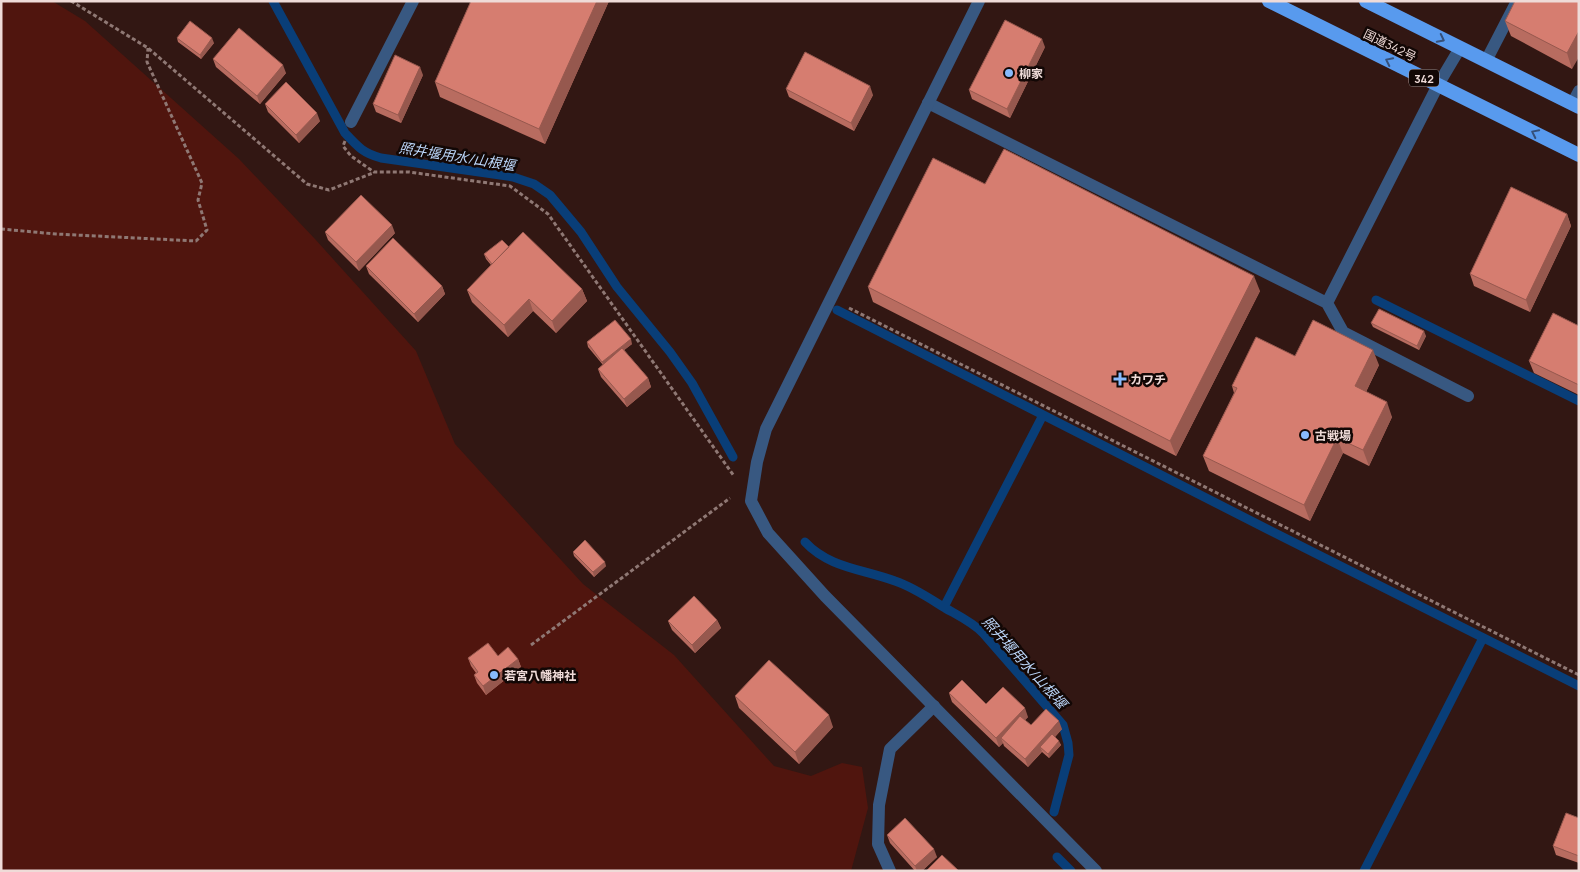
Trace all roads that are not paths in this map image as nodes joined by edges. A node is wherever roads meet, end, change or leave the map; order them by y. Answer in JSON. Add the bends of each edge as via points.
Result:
{"nodes":[{"id":1,"x":413,"y":1,"type":"edge"},
{"id":2,"x":978,"y":1,"type":"edge"},
{"id":3,"x":1269,"y":1,"type":"edge"},
{"id":4,"x":1366,"y":1,"type":"edge"},
{"id":5,"x":1517,"y":1,"type":"edge"},
{"id":6,"x":1460,"y":48,"type":"junction"},
{"id":7,"x":1486,"y":61,"type":"junction"},
{"id":8,"x":1438,"y":85,"type":"junction"},
{"id":9,"x":1579,"y":91,"type":"edge"},
{"id":10,"x":928,"y":103,"type":"junction"},
{"id":11,"x":1576,"y":106,"type":"edge"},
{"id":12,"x":351,"y":122,"type":"road end"},
{"id":13,"x":1579,"y":155,"type":"edge"},
{"id":14,"x":1327,"y":302,"type":"junction"},
{"id":15,"x":1468,"y":396,"type":"dead end"},
{"id":16,"x":934,"y":706,"type":"junction"},
{"id":17,"x":890,"y":871,"type":"edge"},
{"id":18,"x":1096,"y":871,"type":"edge"}],
"edges":[{"from":1,"to":12,"type":"street"},
{"from":2,"to":10,"type":"street"},
{"from":8,"to":3,"type":"highway","name":"国道342号","number":"342","one_way":true},
{"from":4,"to":6,"type":"highway","one_way":true},
{"from":5,"to":7,"type":"street"},
{"from":6,"to":7,"type":"highway"},
{"from":6,"to":8,"type":"street"},
{"from":7,"to":11,"type":"highway"},
{"from":13,"to":8,"type":"highway","name":"国道342号","number":"342","one_way":true},
{"from":8,"to":14,"type":"street"},
{"from":9,"to":11,"type":"street"},
{"from":10,"to":14,"type":"street"},
{"from":10,"to":16,"type":"street","via":[[766,429],[751,501],[768,534]]},
{"from":14,"to":15,"type":"street","via":[[1343,332]]},
{"from":16,"to":17,"type":"street","via":[[890,749],[879,805],[878,844]]},
{"from":16,"to":18,"type":"street"}]}
